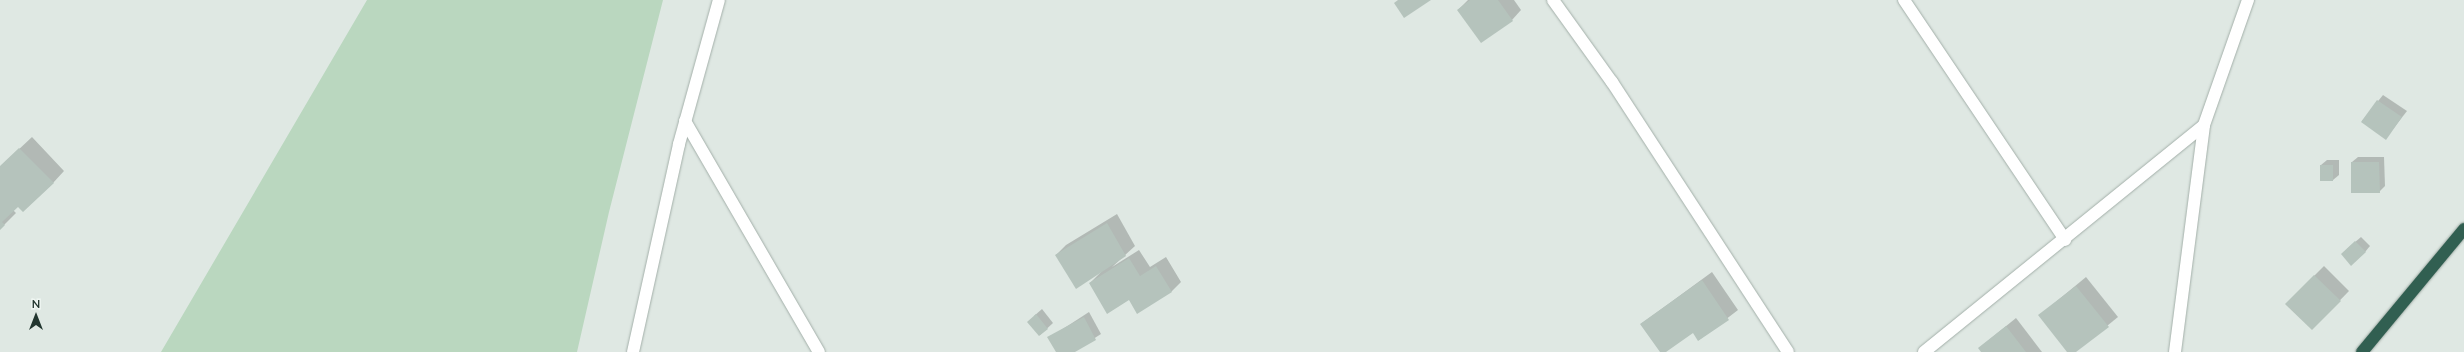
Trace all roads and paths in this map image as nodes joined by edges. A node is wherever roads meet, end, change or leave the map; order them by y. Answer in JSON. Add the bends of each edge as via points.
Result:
{"nodes":[{"id":1,"x":719,"y":0,"type":"edge"},
{"id":2,"x":1553,"y":0,"type":"edge"},
{"id":3,"x":1904,"y":0,"type":"edge"},
{"id":4,"x":2248,"y":0,"type":"edge"},
{"id":5,"x":686,"y":121,"type":"junction"},
{"id":6,"x":2204,"y":125,"type":"junction"},
{"id":7,"x":2464,"y":229,"type":"edge"},
{"id":8,"x":2065,"y":240,"type":"junction"},
{"id":9,"x":633,"y":352,"type":"edge"},
{"id":10,"x":819,"y":352,"type":"edge"},
{"id":11,"x":1788,"y":352,"type":"edge"},
{"id":12,"x":1924,"y":352,"type":"edge"},
{"id":13,"x":2174,"y":352,"type":"edge"},
{"id":14,"x":2362,"y":352,"type":"edge"}],
"edges":[{"from":1,"to":5,"type":"street"},
{"from":2,"to":11,"type":"street","via":[[1612,82]]},
{"from":3,"to":8,"type":"street"},
{"from":4,"to":6,"type":"street"},
{"from":5,"to":9,"type":"street"},
{"from":5,"to":10,"type":"street"},
{"from":6,"to":8,"type":"street"},
{"from":6,"to":13,"type":"street"},
{"from":7,"to":14,"type":"highway"},
{"from":8,"to":12,"type":"street"}]}
